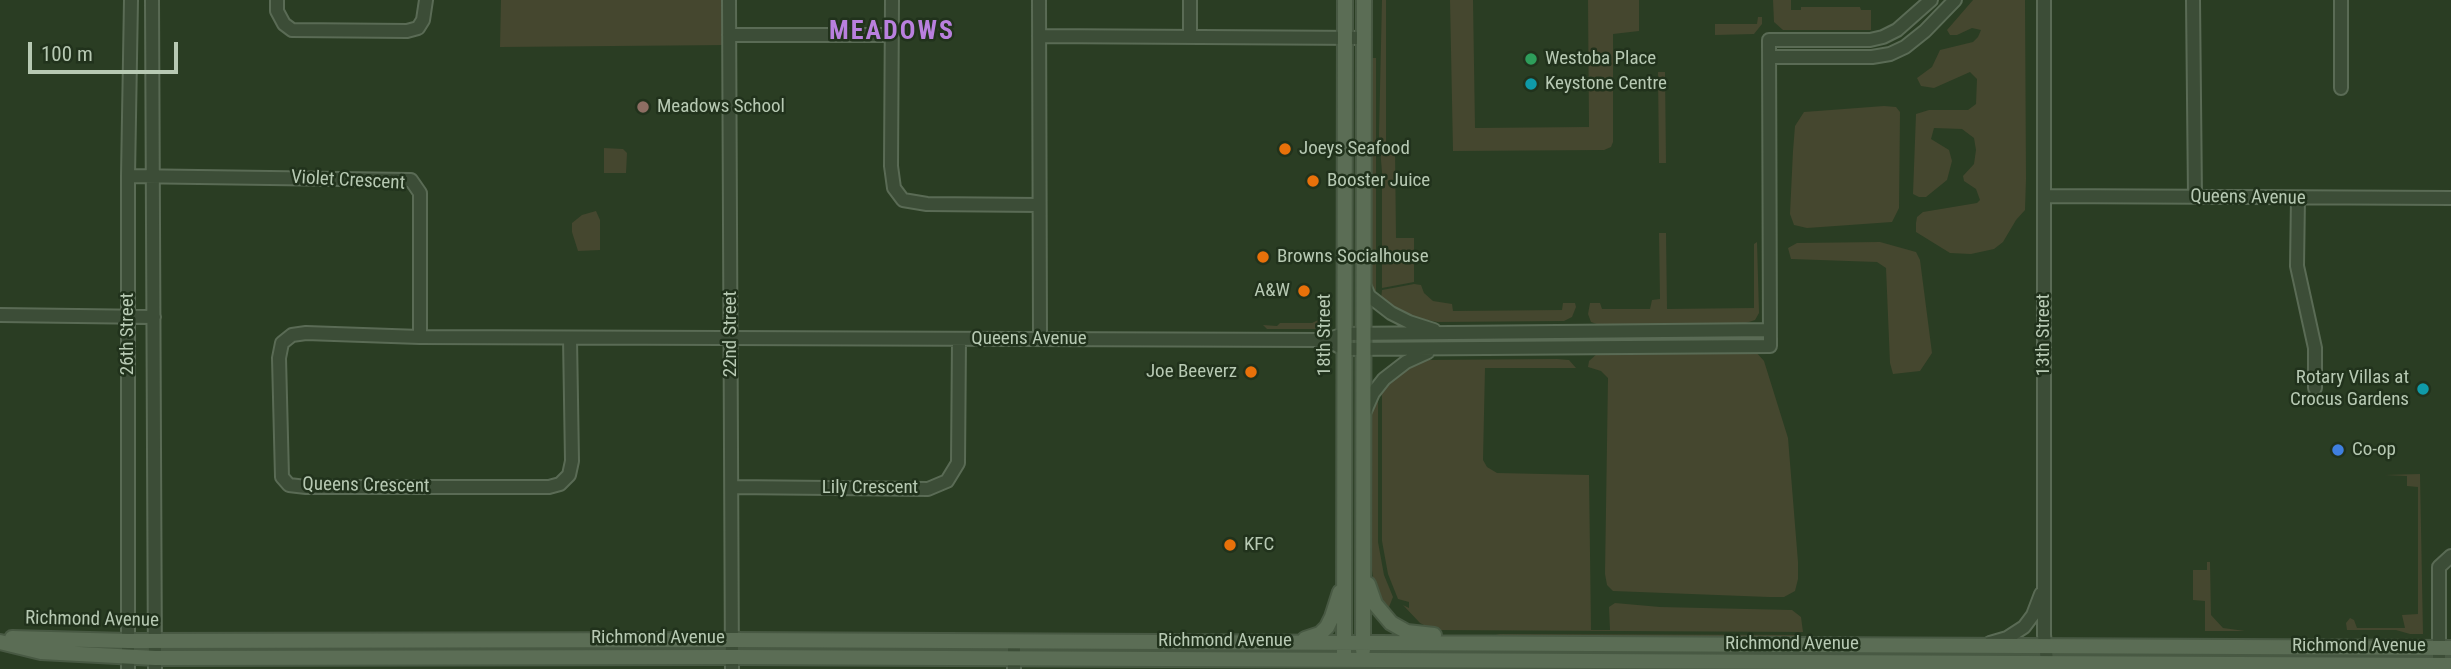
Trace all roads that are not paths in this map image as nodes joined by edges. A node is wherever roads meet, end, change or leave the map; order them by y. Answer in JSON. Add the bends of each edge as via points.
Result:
{"nodes":[{"id":1,"x":131,"y":0,"type":"edge"},
{"id":2,"x":152,"y":0,"type":"edge"},
{"id":3,"x":277,"y":0,"type":"edge"},
{"id":4,"x":426,"y":0,"type":"edge"},
{"id":5,"x":729,"y":0,"type":"edge"},
{"id":6,"x":892,"y":0,"type":"edge"},
{"id":7,"x":1039,"y":0,"type":"edge"},
{"id":8,"x":1190,"y":0,"type":"edge"},
{"id":9,"x":1345,"y":0,"type":"edge"},
{"id":10,"x":1363,"y":0,"type":"edge"},
{"id":11,"x":1931,"y":0,"type":"edge"},
{"id":12,"x":1955,"y":0,"type":"edge"},
{"id":13,"x":2044,"y":0,"type":"edge"},
{"id":14,"x":2193,"y":0,"type":"edge"},
{"id":15,"x":2341,"y":0,"type":"edge"},
{"id":16,"x":729,"y":35,"type":"junction"},
{"id":17,"x":892,"y":35,"type":"junction"},
{"id":18,"x":1040,"y":36,"type":"junction"},
{"id":19,"x":1190,"y":37,"type":"junction"},
{"id":20,"x":1345,"y":38,"type":"junction"},
{"id":21,"x":1363,"y":38,"type":"junction"},
{"id":22,"x":1770,"y":57,"type":"junction"},
{"id":23,"x":2341,"y":88,"type":"dead end"},
{"id":24,"x":128,"y":176,"type":"junction"},
{"id":25,"x":154,"y":176,"type":"junction"},
{"id":26,"x":2045,"y":196,"type":"junction"},
{"id":27,"x":2195,"y":197,"type":"junction"},
{"id":28,"x":2298,"y":198,"type":"junction"},
{"id":29,"x":2451,"y":198,"type":"edge"},
{"id":30,"x":1038,"y":205,"type":"junction"},
{"id":31,"x":1363,"y":275,"type":"junction"},
{"id":32,"x":0,"y":314,"type":"edge"},
{"id":33,"x":128,"y":317,"type":"junction"},
{"id":34,"x":154,"y":317,"type":"junction"},
{"id":35,"x":1770,"y":330,"type":"junction"},
{"id":36,"x":1448,"y":333,"type":"junction"},
{"id":37,"x":1344,"y":334,"type":"junction"},
{"id":38,"x":1362,"y":334,"type":"junction"},
{"id":39,"x":421,"y":337,"type":"junction"},
{"id":40,"x":570,"y":338,"type":"junction"},
{"id":41,"x":732,"y":339,"type":"junction"},
{"id":42,"x":1040,"y":339,"type":"junction"},
{"id":43,"x":959,"y":340,"type":"junction"},
{"id":44,"x":1326,"y":340,"type":"junction"},
{"id":45,"x":1344,"y":349,"type":"junction"},
{"id":46,"x":1362,"y":349,"type":"junction"},
{"id":47,"x":1450,"y":349,"type":"junction"},
{"id":48,"x":2315,"y":388,"type":"dead end"},
{"id":49,"x":1362,"y":432,"type":"junction"},
{"id":50,"x":732,"y":487,"type":"junction"},
{"id":51,"x":2451,"y":556,"type":"edge"},
{"id":52,"x":1363,"y":559,"type":"junction"},
{"id":53,"x":1344,"y":573,"type":"junction"},
{"id":54,"x":2044,"y":587,"type":"junction"},
{"id":55,"x":0,"y":640,"type":"edge"},
{"id":56,"x":733,"y":640,"type":"junction"},
{"id":57,"x":128,"y":641,"type":"junction"},
{"id":58,"x":155,"y":641,"type":"junction"},
{"id":59,"x":1014,"y":642,"type":"junction"},
{"id":60,"x":1284,"y":643,"type":"junction"},
{"id":61,"x":1344,"y":643,"type":"junction"},
{"id":62,"x":1363,"y":643,"type":"junction"},
{"id":63,"x":1522,"y":644,"type":"junction"},
{"id":64,"x":1812,"y":644,"type":"junction"},
{"id":65,"x":1980,"y":646,"type":"junction"},
{"id":66,"x":2045,"y":646,"type":"junction"},
{"id":67,"x":2445,"y":648,"type":"edge"},
{"id":68,"x":1261,"y":660,"type":"junction"},
{"id":69,"x":1437,"y":662,"type":"junction"},
{"id":70,"x":128,"y":663,"type":"edge"},
{"id":71,"x":732,"y":663,"type":"edge"},
{"id":72,"x":155,"y":664,"type":"edge"},
{"id":73,"x":1014,"y":664,"type":"edge"},
{"id":74,"x":1812,"y":664,"type":"junction"},
{"id":75,"x":1344,"y":665,"type":"edge"},
{"id":76,"x":1363,"y":665,"type":"edge"},
{"id":77,"x":2445,"y":665,"type":"edge"},
{"id":78,"x":2048,"y":667,"type":"edge"},
{"id":79,"x":1312,"y":669,"type":"edge"},
{"id":80,"x":1395,"y":669,"type":"edge"}],
"edges":[{"from":1,"to":24,"type":"street","name":"26th Street"},
{"from":2,"to":25,"type":"street","name":"26th Street"},
{"from":3,"to":4,"type":"street","via":[[277,11],[292,30],[407,31],[424,20]]},
{"from":5,"to":16,"type":"street","name":"22nd Street"},
{"from":6,"to":17,"type":"street"},
{"from":7,"to":18,"type":"street"},
{"from":8,"to":19,"type":"street"},
{"from":9,"to":20,"type":"main road","name":"18th Street"},
{"from":10,"to":21,"type":"main road","name":"18th Street"},
{"from":11,"to":22,"type":"street","via":[[1883,37],[1769,40]]},
{"from":12,"to":22,"type":"street","via":[[1916,39],[1890,54]]},
{"from":13,"to":26,"type":"street","name":"13th Street"},
{"from":14,"to":27,"type":"street"},
{"from":15,"to":23,"type":"street"},
{"from":16,"to":17,"type":"street"},
{"from":16,"to":41,"type":"street","name":"22nd Street"},
{"from":17,"to":30,"type":"street","via":[[891,166],[894,188],[903,200]]},
{"from":18,"to":19,"type":"street"},
{"from":18,"to":30,"type":"street"},
{"from":19,"to":20,"type":"street"},
{"from":20,"to":21,"type":"street"},
{"from":20,"to":37,"type":"main road","name":"18th Street"},
{"from":21,"to":31,"type":"main road","name":"18th Street"},
{"from":22,"to":35,"type":"street"},
{"from":24,"to":25,"type":"street","name":"Violet Crescent"},
{"from":24,"to":33,"type":"street","name":"26th Street"},
{"from":25,"to":34,"type":"street","name":"26th Street"},
{"from":25,"to":39,"type":"street","name":"Violet Crescent","via":[[411,180],[420,193]]},
{"from":26,"to":27,"type":"street","name":"Queens Avenue"},
{"from":26,"to":54,"type":"street","name":"13th Street"},
{"from":27,"to":28,"type":"street","name":"Queens Avenue"},
{"from":28,"to":29,"type":"street","name":"Queens Avenue"},
{"from":28,"to":48,"type":"street","via":[[2297,266],[2315,348]]},
{"from":30,"to":42,"type":"street"},
{"from":31,"to":36,"type":"street","via":[[1366,293],[1383,308],[1409,322]]},
{"from":31,"to":38,"type":"main road","name":"18th Street"},
{"from":32,"to":33,"type":"street"},
{"from":33,"to":34,"type":"street"},
{"from":33,"to":57,"type":"street","name":"26th Street"},
{"from":34,"to":58,"type":"street","name":"26th Street"},
{"from":35,"to":36,"type":"street"},
{"from":35,"to":47,"type":"street","via":[[1770,346]]},
{"from":36,"to":38,"type":"street"},
{"from":37,"to":38,"type":"street"},
{"from":37,"to":44,"type":"street"},
{"from":37,"to":45,"type":"main road","name":"18th Street"},
{"from":38,"to":46,"type":"main road","name":"18th Street"},
{"from":39,"to":40,"type":"street","name":"Queens Crescent"},
{"from":39,"to":40,"type":"street","name":"Queens Crescent","via":[[306,333],[282,342],[280,459],[282,477],[289,485],[560,484],[569,475],[572,461]]},
{"from":40,"to":41,"type":"street","name":"Queens Crescent"},
{"from":41,"to":43,"type":"street","name":"Queens Avenue"},
{"from":41,"to":50,"type":"street","name":"22nd Street"},
{"from":42,"to":43,"type":"street","name":"Queens Avenue"},
{"from":42,"to":44,"type":"street","name":"Queens Avenue"},
{"from":43,"to":50,"type":"street","name":"Lily Crescent","via":[[957,463],[947,481],[928,489]]},
{"from":44,"to":45,"type":"street"},
{"from":45,"to":46,"type":"street"},
{"from":45,"to":53,"type":"main road","name":"18th Street"},
{"from":46,"to":47,"type":"street"},
{"from":46,"to":49,"type":"main road","name":"18th Street"},
{"from":47,"to":49,"type":"street","via":[[1412,358],[1384,379],[1367,404]]},
{"from":49,"to":52,"type":"main road","name":"18th Street"},
{"from":50,"to":56,"type":"street","name":"22nd Street"},
{"from":51,"to":67,"type":"street","via":[[2439,567]]},
{"from":52,"to":62,"type":"main road","name":"18th Street"},
{"from":52,"to":63,"type":"main road","via":[[1375,604],[1398,628],[1417,634],[1484,636]]},
{"from":53,"to":60,"type":"main road","via":[[1327,628],[1315,636]]},
{"from":53,"to":61,"type":"main road","name":"18th Street"},
{"from":54,"to":65,"type":"street","via":[[2024,627]]},
{"from":54,"to":66,"type":"street","name":"13th Street"},
{"from":55,"to":57,"type":"main road","name":"Richmond Avenue"},
{"from":55,"to":70,"type":"main road","name":"Richmond Avenue","via":[[41,652]]},
{"from":56,"to":58,"type":"main road","name":"Richmond Avenue"},
{"from":56,"to":59,"type":"main road","name":"Richmond Avenue"},
{"from":56,"to":71,"type":"street","name":"22nd Street"},
{"from":57,"to":58,"type":"main road","name":"Richmond Avenue"},
{"from":57,"to":70,"type":"street","name":"26th Street"},
{"from":58,"to":72,"type":"street","name":"26th Street"},
{"from":59,"to":60,"type":"main road","name":"Richmond Avenue"},
{"from":59,"to":73,"type":"street"},
{"from":60,"to":61,"type":"main road","name":"Richmond Avenue"},
{"from":61,"to":62,"type":"main road","name":"Richmond Avenue"},
{"from":61,"to":75,"type":"main road","name":"18th Street"},
{"from":62,"to":63,"type":"main road","name":"Richmond Avenue"},
{"from":62,"to":76,"type":"main road","name":"18th Street"},
{"from":63,"to":64,"type":"main road","name":"Richmond Avenue"},
{"from":64,"to":65,"type":"main road","name":"Richmond Avenue"},
{"from":64,"to":74,"type":"street"},
{"from":65,"to":66,"type":"main road","name":"Richmond Avenue"},
{"from":66,"to":67,"type":"main road","name":"Richmond Avenue"},
{"from":66,"to":78,"type":"street","name":"13th Street"},
{"from":67,"to":77,"type":"street"},
{"from":68,"to":73,"type":"main road","name":"Richmond Avenue"},
{"from":68,"to":75,"type":"main road","name":"Richmond Avenue"},
{"from":68,"to":79,"type":"main road"},
{"from":69,"to":74,"type":"main road","name":"Richmond Avenue"},
{"from":69,"to":76,"type":"main road","name":"Richmond Avenue"},
{"from":69,"to":80,"type":"main road"},
{"from":70,"to":72,"type":"main road","name":"Richmond Avenue"},
{"from":71,"to":72,"type":"main road","name":"Richmond Avenue"},
{"from":71,"to":73,"type":"main road","name":"Richmond Avenue"},
{"from":74,"to":78,"type":"main road","name":"Richmond Avenue"},
{"from":75,"to":76,"type":"main road","name":"Richmond Avenue"},
{"from":77,"to":78,"type":"main road","name":"Richmond Avenue"}]}
